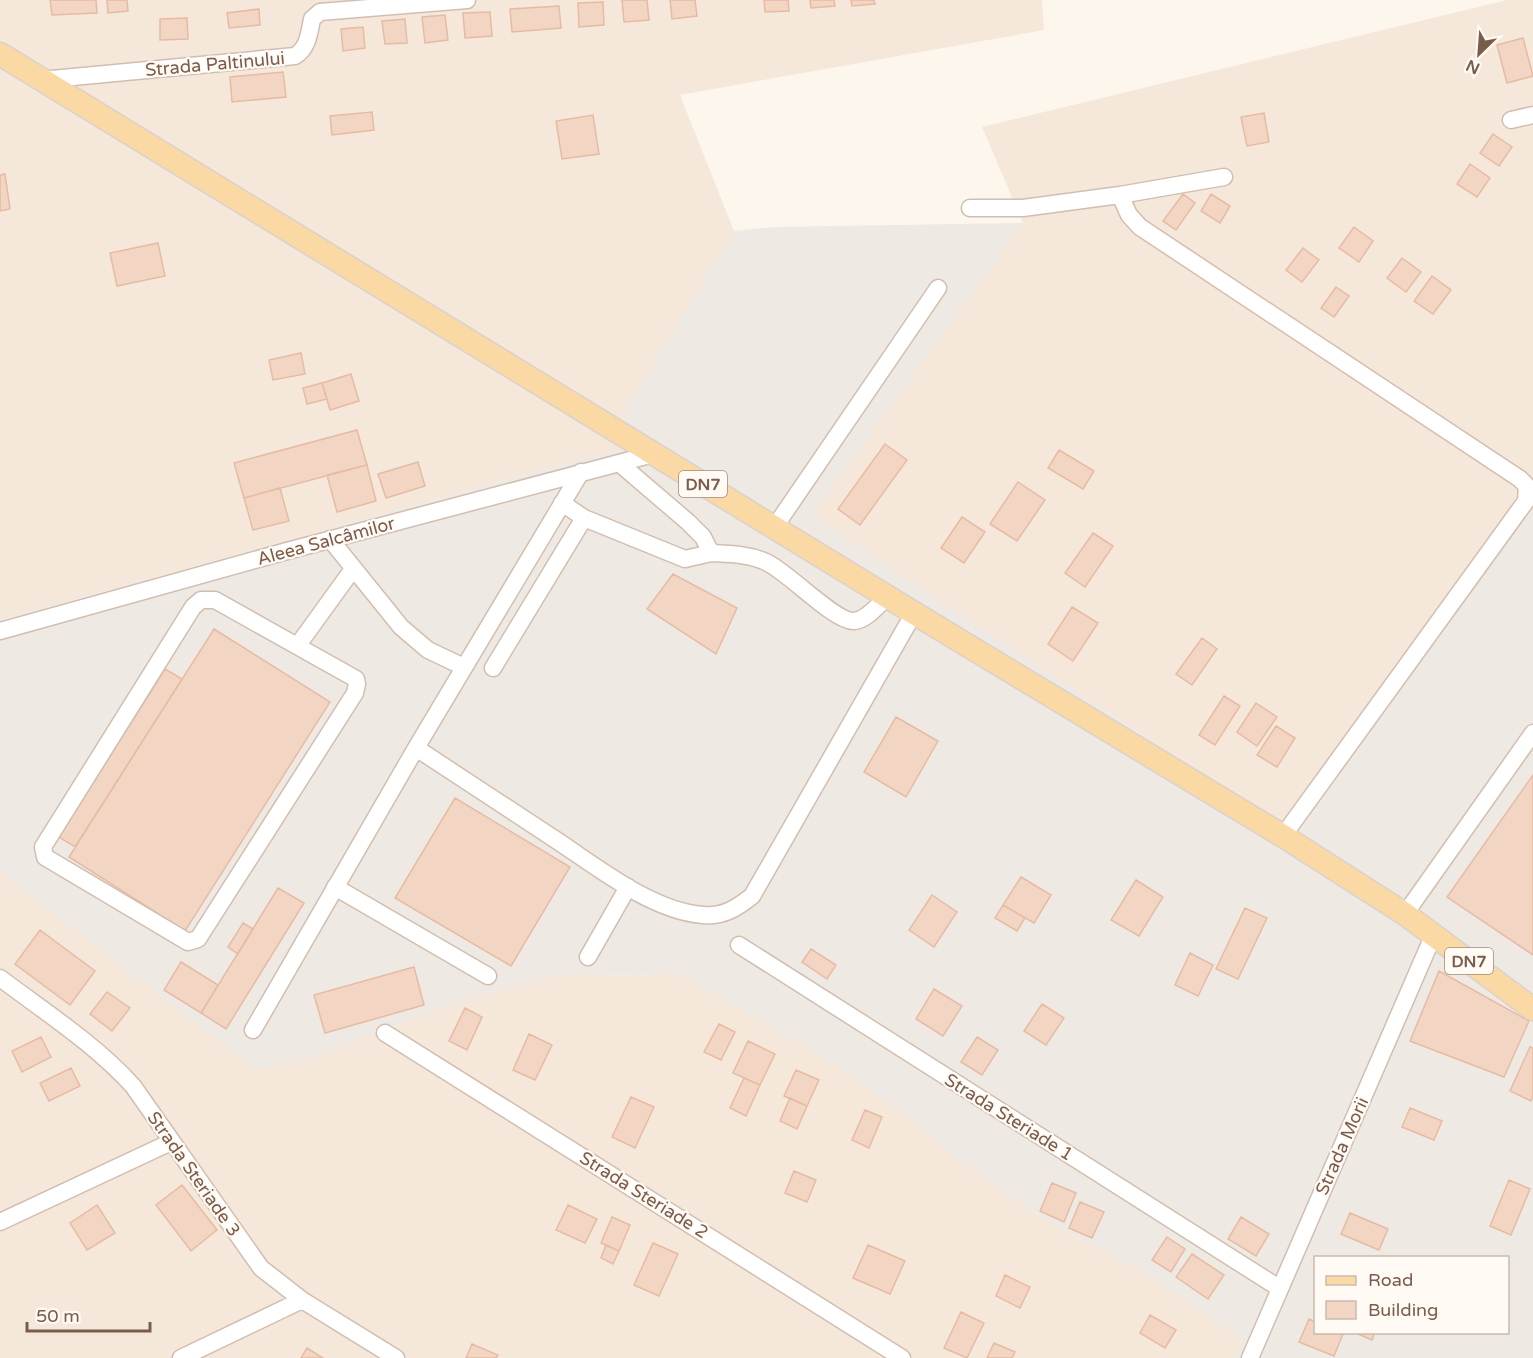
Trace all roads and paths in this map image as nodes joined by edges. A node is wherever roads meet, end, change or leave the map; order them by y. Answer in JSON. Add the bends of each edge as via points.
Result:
{"nodes":[{"id":1,"x":467,"y":0,"type":"edge"},
{"id":2,"x":0,"y":54,"type":"edge"},
{"id":3,"x":41,"y":80,"type":"junction"},
{"id":4,"x":1533,"y":115,"type":"edge"},
{"id":5,"x":1511,"y":120,"type":"dead end"},
{"id":6,"x":1224,"y":177,"type":"dead end"},
{"id":7,"x":1120,"y":195,"type":"junction"},
{"id":8,"x":970,"y":208,"type":"dead end"},
{"id":9,"x":938,"y":288,"type":"dead end"},
{"id":10,"x":654,"y":454,"type":"junction"},
{"id":11,"x":619,"y":463,"type":"junction"},
{"id":12,"x":580,"y":472,"type":"junction"},
{"id":13,"x":562,"y":503,"type":"junction"},
{"id":14,"x":584,"y":518,"type":"junction"},
{"id":15,"x":774,"y":528,"type":"junction"},
{"id":16,"x":330,"y":539,"type":"junction"},
{"id":17,"x":711,"y":553,"type":"junction"},
{"id":18,"x":353,"y":569,"type":"junction"},
{"id":19,"x":887,"y":597,"type":"junction"},
{"id":20,"x":914,"y":613,"type":"junction"},
{"id":21,"x":0,"y":631,"type":"edge"},
{"id":22,"x":298,"y":645,"type":"junction"},
{"id":23,"x":464,"y":667,"type":"junction"},
{"id":24,"x":494,"y":668,"type":"dead end"},
{"id":25,"x":1533,"y":733,"type":"edge"},
{"id":26,"x":416,"y":748,"type":"junction"},
{"id":27,"x":1283,"y":836,"type":"junction"},
{"id":28,"x":335,"y":887,"type":"junction"},
{"id":29,"x":628,"y":887,"type":"junction"},
{"id":30,"x":1405,"y":914,"type":"junction"},
{"id":31,"x":1434,"y":934,"type":"junction"},
{"id":32,"x":740,"y":945,"type":"dead end"},
{"id":33,"x":588,"y":957,"type":"dead end"},
{"id":34,"x":488,"y":976,"type":"dead end"},
{"id":35,"x":0,"y":978,"type":"edge"},
{"id":36,"x":1533,"y":1009,"type":"edge"},
{"id":37,"x":253,"y":1030,"type":"dead end"},
{"id":38,"x":385,"y":1033,"type":"dead end"},
{"id":39,"x":171,"y":1142,"type":"junction"},
{"id":40,"x":0,"y":1222,"type":"edge"},
{"id":41,"x":1279,"y":1288,"type":"junction"},
{"id":42,"x":302,"y":1300,"type":"junction"},
{"id":43,"x":181,"y":1358,"type":"edge"},
{"id":44,"x":396,"y":1358,"type":"edge"},
{"id":45,"x":902,"y":1358,"type":"edge"},
{"id":46,"x":1250,"y":1358,"type":"edge"}],
"edges":[{"from":1,"to":3,"type":"street","name":"Strada Paltinului","via":[[320,12],[312,19],[303,52],[295,56]]},
{"from":2,"to":3,"type":"main road","number":"DN7"},
{"from":3,"to":10,"type":"main road","number":"DN7"},
{"from":4,"to":5,"type":"street"},
{"from":6,"to":7,"type":"street"},
{"from":7,"to":8,"type":"street","via":[[1023,208]]},
{"from":7,"to":27,"type":"street","via":[[1140,227],[1527,486],[1526,501]]},
{"from":9,"to":15,"type":"street"},
{"from":10,"to":11,"type":"street","name":"Aleea Salcâmilor"},
{"from":10,"to":15,"type":"main road","number":"DN7"},
{"from":11,"to":12,"type":"street","name":"Aleea Salcâmilor"},
{"from":11,"to":17,"type":"street","via":[[688,522],[703,537]]},
{"from":12,"to":13,"type":"street"},
{"from":12,"to":16,"type":"street","name":"Aleea Salcâmilor"},
{"from":13,"to":14,"type":"street"},
{"from":13,"to":23,"type":"street"},
{"from":14,"to":17,"type":"street","via":[[685,560]]},
{"from":14,"to":24,"type":"street"},
{"from":15,"to":19,"type":"main road","number":"DN7"},
{"from":16,"to":18,"type":"street"},
{"from":16,"to":21,"type":"street","name":"Aleea Salcâmilor"},
{"from":17,"to":19,"type":"street","via":[[766,562],[835,614],[854,621],[866,616]]},
{"from":18,"to":22,"type":"street"},
{"from":18,"to":23,"type":"street","via":[[401,627],[428,650]]},
{"from":19,"to":20,"type":"main road","number":"DN7"},
{"from":20,"to":27,"type":"main road","number":"DN7"},
{"from":20,"to":29,"type":"street","via":[[752,896],[722,914],[703,915],[669,908]]},
{"from":22,"to":22,"type":"street","via":[[356,679],[355,693],[198,939],[184,941],[45,857],[43,847],[201,600],[215,600]]},
{"from":23,"to":26,"type":"street"},
{"from":25,"to":30,"type":"street"},
{"from":26,"to":28,"type":"street"},
{"from":26,"to":29,"type":"street"},
{"from":27,"to":30,"type":"main road","number":"DN7"},
{"from":28,"to":34,"type":"street"},
{"from":28,"to":37,"type":"street"},
{"from":29,"to":33,"type":"street"},
{"from":30,"to":31,"type":"main road","number":"DN7"},
{"from":31,"to":36,"type":"main road","number":"DN7"},
{"from":31,"to":41,"type":"street","name":"Strada Morii"},
{"from":32,"to":41,"type":"street","name":"Strada Steriade 1"},
{"from":35,"to":39,"type":"street","name":"Strada Steriade 3","via":[[118,1070]]},
{"from":38,"to":45,"type":"street","name":"Strada Steriade 2"},
{"from":39,"to":40,"type":"street"},
{"from":39,"to":42,"type":"street","name":"Strada Steriade 3","via":[[261,1268]]},
{"from":41,"to":46,"type":"street","name":"Strada Morii"},
{"from":42,"to":43,"type":"street"},
{"from":42,"to":44,"type":"street","name":"Strada Steriade 3"}]}
